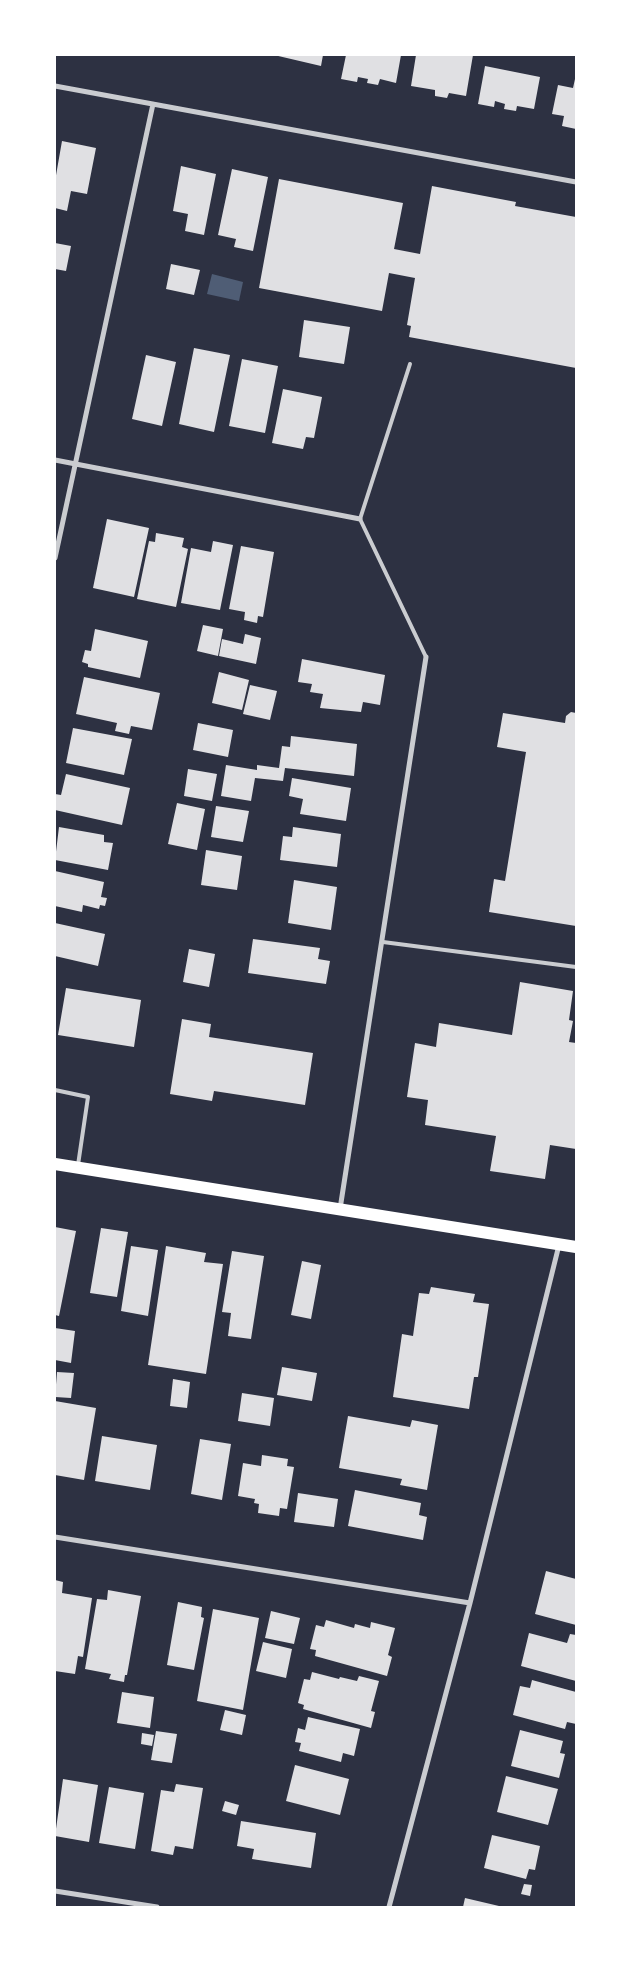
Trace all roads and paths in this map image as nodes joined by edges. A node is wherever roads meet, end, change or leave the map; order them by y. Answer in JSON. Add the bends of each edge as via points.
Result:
{"nodes":[{"id":1,"x":55,"y":86,"type":"edge"},
{"id":2,"x":153,"y":104,"type":"junction"},
{"id":3,"x":576,"y":182,"type":"edge"},
{"id":4,"x":410,"y":364,"type":"dead end"},
{"id":5,"x":55,"y":460,"type":"edge"},
{"id":6,"x":76,"y":463,"type":"junction"},
{"id":7,"x":360,"y":519,"type":"junction"},
{"id":8,"x":55,"y":558,"type":"edge"},
{"id":9,"x":426,"y":657,"type":"joint"},
{"id":10,"x":383,"y":942,"type":"junction"},
{"id":11,"x":576,"y":967,"type":"edge"},
{"id":12,"x":55,"y":1090,"type":"edge"},
{"id":13,"x":55,"y":1164,"type":"edge"},
{"id":14,"x":78,"y":1168,"type":"junction"},
{"id":15,"x":340,"y":1210,"type":"junction"},
{"id":16,"x":559,"y":1244,"type":"junction"},
{"id":17,"x":576,"y":1247,"type":"edge"},
{"id":18,"x":55,"y":1537,"type":"edge"},
{"id":19,"x":470,"y":1603,"type":"junction"},
{"id":20,"x":55,"y":1891,"type":"edge"},
{"id":21,"x":157,"y":1907,"type":"edge"},
{"id":22,"x":389,"y":1907,"type":"edge"}],
"edges":[{"from":1,"to":2,"type":"street"},
{"from":2,"to":3,"type":"street"},
{"from":2,"to":6,"type":"street"},
{"from":4,"to":7,"type":"lane"},
{"from":5,"to":6,"type":"street"},
{"from":6,"to":7,"type":"street"},
{"from":6,"to":8,"type":"street"},
{"from":7,"to":9,"type":"lane"},
{"from":9,"to":10,"type":"street"},
{"from":10,"to":11,"type":"lane"},
{"from":10,"to":15,"type":"street"},
{"from":12,"to":14,"type":"lane","via":[[88,1097]]},
{"from":13,"to":14,"type":"main road"},
{"from":14,"to":15,"type":"main road"},
{"from":15,"to":16,"type":"main road"},
{"from":16,"to":17,"type":"main road"},
{"from":16,"to":19,"type":"street"},
{"from":18,"to":19,"type":"street"},
{"from":19,"to":22,"type":"street"},
{"from":20,"to":21,"type":"street"}]}
